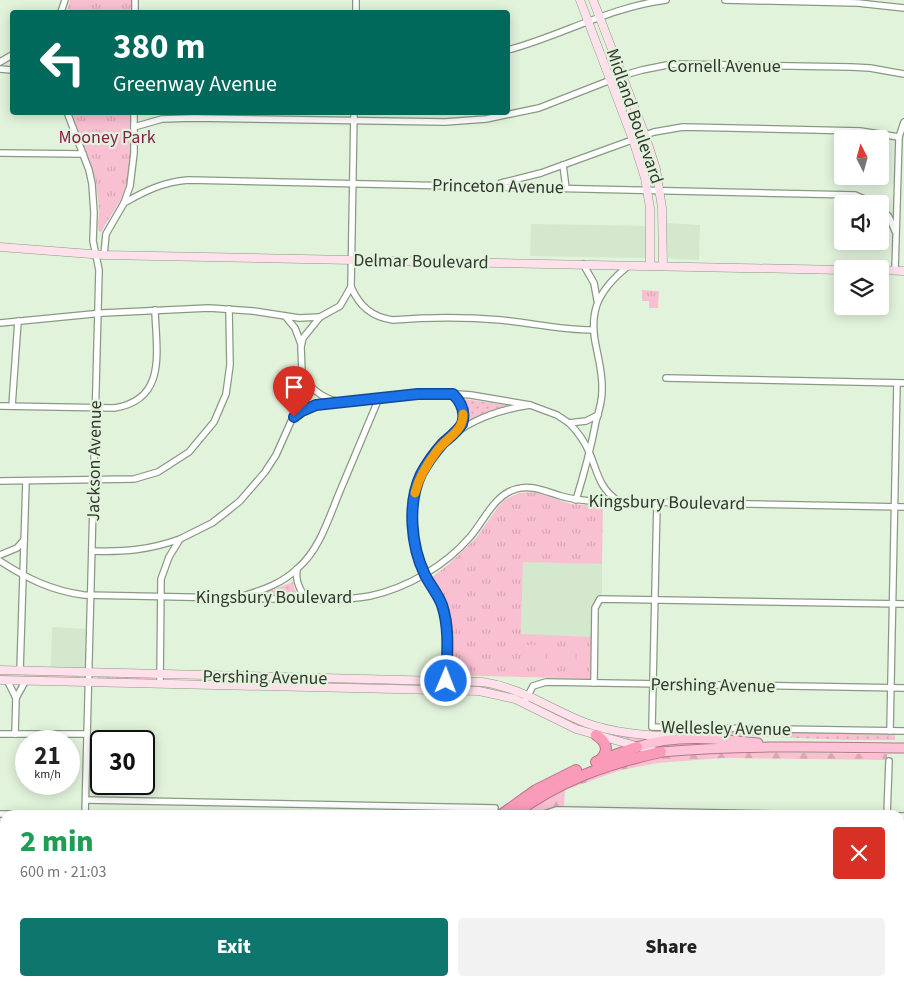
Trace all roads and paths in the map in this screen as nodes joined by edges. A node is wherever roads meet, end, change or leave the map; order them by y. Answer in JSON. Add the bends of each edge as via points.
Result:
{"nodes":[{"id":1,"x":580,"y":0,"type":"edge"},
{"id":2,"x":593,"y":0,"type":"edge"},
{"id":3,"x":666,"y":0,"type":"edge"},
{"id":4,"x":725,"y":0,"type":"edge"},
{"id":5,"x":904,"y":8,"type":"edge"},
{"id":6,"x":599,"y":17,"type":"junction"},
{"id":7,"x":587,"y":21,"type":"junction"},
{"id":8,"x":510,"y":49,"type":"edge"},
{"id":9,"x":904,"y":74,"type":"edge"},
{"id":10,"x":621,"y":76,"type":"junction"},
{"id":11,"x":610,"y":81,"type":"junction"},
{"id":12,"x":510,"y":114,"type":"edge"},
{"id":13,"x":68,"y":115,"type":"edge"},
{"id":14,"x":134,"y":115,"type":"edge"},
{"id":15,"x":354,"y":115,"type":"edge"},
{"id":16,"x":505,"y":115,"type":"edge"},
{"id":17,"x":354,"y":120,"type":"junction"},
{"id":18,"x":904,"y":122,"type":"edge"},
{"id":19,"x":134,"y":127,"type":"junction"},
{"id":20,"x":645,"y":135,"type":"junction"},
{"id":21,"x":899,"y":137,"type":"junction"},
{"id":22,"x":633,"y":140,"type":"junction"},
{"id":23,"x":0,"y":153,"type":"edge"},
{"id":24,"x":83,"y":154,"type":"junction"},
{"id":25,"x":563,"y":165,"type":"junction"},
{"id":26,"x":352,"y":184,"type":"junction"},
{"id":27,"x":478,"y":185,"type":"junction"},
{"id":28,"x":566,"y":188,"type":"junction"},
{"id":29,"x":648,"y":190,"type":"junction"},
{"id":30,"x":660,"y":190,"type":"junction"},
{"id":31,"x":855,"y":195,"type":"edge"},
{"id":32,"x":124,"y":203,"type":"junction"},
{"id":33,"x":889,"y":217,"type":"edge"},
{"id":34,"x":896,"y":233,"type":"junction"},
{"id":35,"x":0,"y":247,"type":"edge"},
{"id":36,"x":100,"y":255,"type":"junction"},
{"id":37,"x":351,"y":260,"type":"junction"},
{"id":38,"x":583,"y":264,"type":"junction"},
{"id":39,"x":629,"y":265,"type":"junction"},
{"id":40,"x":650,"y":265,"type":"junction"},
{"id":41,"x":663,"y":266,"type":"junction"},
{"id":42,"x":834,"y":270,"type":"edge"},
{"id":43,"x":889,"y":271,"type":"edge"},
{"id":44,"x":895,"y":271,"type":"junction"},
{"id":45,"x":904,"y":271,"type":"edge"},
{"id":46,"x":351,"y":287,"type":"junction"},
{"id":47,"x":597,"y":302,"type":"junction"},
{"id":48,"x":229,"y":309,"type":"junction"},
{"id":49,"x":155,"y":310,"type":"junction"},
{"id":50,"x":98,"y":314,"type":"junction"},
{"id":51,"x":285,"y":316,"type":"junction"},
{"id":52,"x":320,"y":317,"type":"junction"},
{"id":53,"x":18,"y":321,"type":"junction"},
{"id":54,"x":0,"y":323,"type":"edge"},
{"id":55,"x":593,"y":330,"type":"junction"},
{"id":56,"x":302,"y":344,"type":"junction"},
{"id":57,"x":302,"y":373,"type":"junction"},
{"id":58,"x":666,"y":378,"type":"dead end"},
{"id":59,"x":897,"y":384,"type":"junction"},
{"id":60,"x":904,"y":384,"type":"edge"},
{"id":61,"x":453,"y":394,"type":"junction"},
{"id":62,"x":379,"y":398,"type":"junction"},
{"id":63,"x":338,"y":402,"type":"junction"},
{"id":64,"x":530,"y":405,"type":"junction"},
{"id":65,"x":0,"y":406,"type":"edge"},
{"id":66,"x":12,"y":406,"type":"junction"},
{"id":67,"x":95,"y":408,"type":"junction"},
{"id":68,"x":598,"y":415,"type":"junction"},
{"id":69,"x":294,"y":417,"type":"junction"},
{"id":70,"x":569,"y":423,"type":"junction"},
{"id":71,"x":459,"y":429,"type":"junction"},
{"id":72,"x":590,"y":453,"type":"junction"},
{"id":73,"x":0,"y":480,"type":"edge"},
{"id":74,"x":94,"y":480,"type":"junction"},
{"id":75,"x":26,"y":481,"type":"junction"},
{"id":76,"x":576,"y":500,"type":"junction"},
{"id":77,"x":618,"y":502,"type":"junction"},
{"id":78,"x":657,"y":502,"type":"junction"},
{"id":79,"x":895,"y":507,"type":"junction"},
{"id":80,"x":904,"y":507,"type":"edge"},
{"id":81,"x":180,"y":539,"type":"junction"},
{"id":82,"x":24,"y":540,"type":"junction"},
{"id":83,"x":92,"y":550,"type":"junction"},
{"id":84,"x":0,"y":555,"type":"edge"},
{"id":85,"x":0,"y":560,"type":"edge"},
{"id":86,"x":297,"y":569,"type":"junction"},
{"id":87,"x":425,"y":574,"type":"junction"},
{"id":88,"x":23,"y":575,"type":"junction"},
{"id":89,"x":91,"y":596,"type":"junction"},
{"id":90,"x":160,"y":596,"type":"junction"},
{"id":91,"x":239,"y":598,"type":"junction"},
{"id":92,"x":307,"y":600,"type":"junction"},
{"id":93,"x":655,"y":600,"type":"junction"},
{"id":94,"x":892,"y":604,"type":"junction"},
{"id":95,"x":904,"y":604,"type":"edge"},
{"id":96,"x":0,"y":670,"type":"edge"},
{"id":97,"x":20,"y":671,"type":"junction"},
{"id":98,"x":89,"y":672,"type":"junction"},
{"id":99,"x":160,"y":674,"type":"junction"},
{"id":100,"x":4,"y":680,"type":"edge"},
{"id":101,"x":26,"y":680,"type":"junction"},
{"id":102,"x":446,"y":681,"type":"junction"},
{"id":103,"x":89,"y":682,"type":"junction"},
{"id":104,"x":160,"y":683,"type":"junction"},
{"id":105,"x":594,"y":683,"type":"junction"},
{"id":106,"x":653,"y":684,"type":"junction"},
{"id":107,"x":890,"y":688,"type":"junction"},
{"id":108,"x":904,"y":688,"type":"edge"},
{"id":109,"x":446,"y":690,"type":"junction"},
{"id":110,"x":16,"y":698,"type":"junction"},
{"id":111,"x":525,"y":699,"type":"junction"},
{"id":112,"x":15,"y":730,"type":"edge"},
{"id":113,"x":890,"y":731,"type":"junction"},
{"id":114,"x":904,"y":731,"type":"edge"},
{"id":115,"x":0,"y":734,"type":"edge"},
{"id":116,"x":15,"y":734,"type":"edge"},
{"id":117,"x":80,"y":734,"type":"edge"},
{"id":118,"x":87,"y":734,"type":"junction"},
{"id":119,"x":596,"y":735,"type":"junction"},
{"id":120,"x":682,"y":738,"type":"junction"},
{"id":121,"x":637,"y":747,"type":"junction"},
{"id":122,"x":798,"y":747,"type":"junction"},
{"id":123,"x":904,"y":748,"type":"edge"},
{"id":124,"x":660,"y":752,"type":"junction"},
{"id":125,"x":599,"y":761,"type":"junction"},
{"id":126,"x":889,"y":761,"type":"dead end"},
{"id":127,"x":86,"y":800,"type":"junction"},
{"id":128,"x":85,"y":810,"type":"edge"},
{"id":129,"x":397,"y":810,"type":"edge"},
{"id":130,"x":502,"y":810,"type":"edge"},
{"id":131,"x":520,"y":810,"type":"edge"},
{"id":132,"x":887,"y":810,"type":"edge"}],
"edges":[{"from":1,"to":7,"type":"main road","name":"Midland Boulevard"},
{"from":2,"to":6,"type":"main road","name":"Midland Boulevard"},
{"from":3,"to":6,"type":"street"},
{"from":4,"to":5,"type":"street","via":[[858,2]]},
{"from":6,"to":7,"type":"street"},
{"from":6,"to":10,"type":"main road","name":"Midland Boulevard"},
{"from":7,"to":8,"type":"street"},
{"from":7,"to":11,"type":"main road","name":"Midland Boulevard"},
{"from":9,"to":10,"type":"street","name":"Cornell Avenue","via":[[851,67],[684,64],[659,66]]},
{"from":10,"to":11,"type":"street","name":"Cornell Avenue"},
{"from":10,"to":20,"type":"main road","name":"Midland Boulevard"},
{"from":11,"to":12,"type":"street","name":"Cornell Avenue","via":[[539,108]]},
{"from":11,"to":22,"type":"main road","name":"Midland Boulevard"},
{"from":13,"to":24,"type":"street","name":"Jackson Avenue"},
{"from":14,"to":19,"type":"street"},
{"from":15,"to":17,"type":"street"},
{"from":16,"to":17,"type":"street","name":"Cornell Avenue","via":[[445,122]]},
{"from":17,"to":19,"type":"street","name":"Cornell Avenue","via":[[193,118],[162,119]]},
{"from":17,"to":26,"type":"street"},
{"from":18,"to":21,"type":"street"},
{"from":19,"to":32,"type":"street","via":[[133,171]]},
{"from":20,"to":21,"type":"street","via":[[691,127],[860,131]]},
{"from":20,"to":22,"type":"street"},
{"from":20,"to":30,"type":"main road","name":"Midland Boulevard"},
{"from":21,"to":34,"type":"street"},
{"from":22,"to":25,"type":"street"},
{"from":22,"to":29,"type":"main road","name":"Midland Boulevard"},
{"from":23,"to":24,"type":"street"},
{"from":24,"to":36,"type":"street","name":"Jackson Avenue","via":[[92,184],[93,241]]},
{"from":25,"to":27,"type":"street","via":[[519,180]]},
{"from":25,"to":28,"type":"street"},
{"from":26,"to":27,"type":"street","name":"Princeton Avenue"},
{"from":26,"to":32,"type":"street","name":"Princeton Avenue","via":[[176,181],[161,184]]},
{"from":26,"to":37,"type":"street"},
{"from":27,"to":28,"type":"street","name":"Princeton Avenue"},
{"from":28,"to":29,"type":"street","name":"Princeton Avenue"},
{"from":29,"to":30,"type":"street","name":"Princeton Avenue"},
{"from":29,"to":40,"type":"main road","name":"Midland Boulevard"},
{"from":30,"to":31,"type":"street","name":"Princeton Avenue"},
{"from":30,"to":41,"type":"main road","name":"Midland Boulevard"},
{"from":32,"to":36,"type":"street","via":[[106,234]]},
{"from":33,"to":34,"type":"street"},
{"from":34,"to":44,"type":"street"},
{"from":35,"to":36,"type":"main road","name":"Delmar Boulevard"},
{"from":36,"to":37,"type":"main road","name":"Delmar Boulevard"},
{"from":36,"to":50,"type":"street","name":"Jackson Avenue"},
{"from":37,"to":38,"type":"main road","name":"Delmar Boulevard"},
{"from":37,"to":46,"type":"street"},
{"from":38,"to":39,"type":"main road","name":"Delmar Boulevard"},
{"from":38,"to":47,"type":"street","via":[[594,283]]},
{"from":39,"to":40,"type":"main road","name":"Delmar Boulevard"},
{"from":39,"to":47,"type":"street","via":[[607,286]]},
{"from":40,"to":41,"type":"main road","name":"Delmar Boulevard"},
{"from":41,"to":42,"type":"main road","name":"Delmar Boulevard"},
{"from":43,"to":44,"type":"main road"},
{"from":44,"to":45,"type":"main road"},
{"from":46,"to":52,"type":"street","via":[[340,306]]},
{"from":46,"to":55,"type":"street","via":[[366,310],[385,319],[458,317]]},
{"from":47,"to":55,"type":"street"},
{"from":48,"to":49,"type":"street"},
{"from":48,"to":51,"type":"street"},
{"from":48,"to":74,"type":"street","via":[[230,365],[226,394],[214,422],[203,437],[189,452],[158,472],[134,479]]},
{"from":49,"to":50,"type":"street"},
{"from":49,"to":67,"type":"street","via":[[157,366],[150,385],[145,393],[130,403],[114,408]]},
{"from":50,"to":53,"type":"street"},
{"from":50,"to":67,"type":"street","name":"Jackson Avenue"},
{"from":51,"to":52,"type":"street"},
{"from":51,"to":56,"type":"street"},
{"from":52,"to":56,"type":"street","via":[[307,331]]},
{"from":53,"to":54,"type":"street"},
{"from":53,"to":66,"type":"street"},
{"from":55,"to":68,"type":"street","via":[[602,381]]},
{"from":56,"to":57,"type":"street"},
{"from":57,"to":63,"type":"street","via":[[317,392]]},
{"from":57,"to":69,"type":"street"},
{"from":58,"to":59,"type":"street"},
{"from":59,"to":60,"type":"street"},
{"from":59,"to":79,"type":"street"},
{"from":61,"to":62,"type":"street"},
{"from":61,"to":64,"type":"street"},
{"from":61,"to":71,"type":"street","via":[[463,412]]},
{"from":62,"to":63,"type":"street"},
{"from":62,"to":86,"type":"street","via":[[318,543]]},
{"from":63,"to":69,"type":"street","via":[[308,408]]},
{"from":64,"to":70,"type":"street"},
{"from":64,"to":71,"type":"street","via":[[484,416]]},
{"from":65,"to":66,"type":"street"},
{"from":66,"to":67,"type":"street"},
{"from":67,"to":74,"type":"street","name":"Jackson Avenue"},
{"from":68,"to":70,"type":"street","via":[[586,421]]},
{"from":68,"to":72,"type":"street"},
{"from":69,"to":81,"type":"street","via":[[276,455],[240,501],[212,523]]},
{"from":70,"to":72,"type":"street"},
{"from":71,"to":87,"type":"street","via":[[429,461],[413,500],[413,529]]},
{"from":72,"to":76,"type":"street"},
{"from":72,"to":77,"type":"street","via":[[598,479]]},
{"from":73,"to":75,"type":"street"},
{"from":74,"to":75,"type":"street"},
{"from":74,"to":83,"type":"street","name":"Jackson Avenue"},
{"from":75,"to":82,"type":"street"},
{"from":76,"to":77,"type":"street","name":"Kingsbury Boulevard"},
{"from":76,"to":87,"type":"street","name":"Kingsbury Boulevard","via":[[535,488],[510,491],[501,497],[470,538]]},
{"from":77,"to":78,"type":"street","name":"Kingsbury Boulevard"},
{"from":78,"to":79,"type":"street","name":"Kingsbury Boulevard"},
{"from":78,"to":93,"type":"street","name":"Wellesley Avenue"},
{"from":79,"to":80,"type":"street","name":"Kingsbury Boulevard"},
{"from":79,"to":94,"type":"street"},
{"from":81,"to":83,"type":"street","via":[[136,551]]},
{"from":81,"to":90,"type":"street","via":[[164,569]]},
{"from":82,"to":84,"type":"street","via":[[17,548]]},
{"from":82,"to":88,"type":"street"},
{"from":83,"to":89,"type":"street","name":"Jackson Avenue"},
{"from":85,"to":88,"type":"street","name":"Kingsbury Boulevard"},
{"from":86,"to":91,"type":"street","via":[[278,583]]},
{"from":86,"to":92,"type":"street","via":[[298,587]]},
{"from":87,"to":92,"type":"street","name":"Kingsbury Boulevard","via":[[370,596]]},
{"from":87,"to":102,"type":"street","via":[[441,603],[446,620]]},
{"from":88,"to":89,"type":"street","name":"Kingsbury Boulevard","via":[[55,589]]},
{"from":88,"to":97,"type":"street"},
{"from":89,"to":90,"type":"street","name":"Kingsbury Boulevard"},
{"from":89,"to":98,"type":"street","name":"Jackson Avenue"},
{"from":90,"to":91,"type":"street","name":"Kingsbury Boulevard"},
{"from":90,"to":99,"type":"street"},
{"from":91,"to":92,"type":"street","name":"Kingsbury Boulevard"},
{"from":93,"to":94,"type":"street"},
{"from":93,"to":105,"type":"street","via":[[600,598],[596,608]]},
{"from":93,"to":106,"type":"street","name":"Wellesley Avenue"},
{"from":94,"to":95,"type":"street"},
{"from":94,"to":107,"type":"street"},
{"from":96,"to":97,"type":"main road","name":"Pershing Avenue"},
{"from":97,"to":98,"type":"main road","name":"Pershing Avenue"},
{"from":98,"to":99,"type":"main road","name":"Pershing Avenue"},
{"from":98,"to":103,"type":"street","name":"Jackson Avenue"},
{"from":99,"to":102,"type":"main road","name":"Pershing Avenue"},
{"from":99,"to":104,"type":"street"},
{"from":100,"to":101,"type":"main road","name":"Pershing Avenue"},
{"from":100,"to":110,"type":"street"},
{"from":101,"to":103,"type":"main road","name":"Pershing Avenue"},
{"from":101,"to":110,"type":"street"},
{"from":102,"to":109,"type":"street"},
{"from":102,"to":111,"type":"main road","name":"Pershing Avenue","via":[[494,684]]},
{"from":103,"to":104,"type":"main road","name":"Pershing Avenue"},
{"from":103,"to":118,"type":"street","name":"Jackson Avenue"},
{"from":104,"to":109,"type":"main road","name":"Pershing Avenue"},
{"from":105,"to":106,"type":"street","name":"Pershing Avenue"},
{"from":105,"to":111,"type":"street","name":"Pershing Avenue","via":[[541,682],[533,686]]},
{"from":106,"to":107,"type":"street","name":"Pershing Avenue"},
{"from":106,"to":113,"type":"street","name":"Wellesley Avenue","via":[[653,728]]},
{"from":107,"to":108,"type":"street","name":"Pershing Avenue"},
{"from":107,"to":113,"type":"street"},
{"from":109,"to":111,"type":"main road","name":"Pershing Avenue"},
{"from":110,"to":112,"type":"street"},
{"from":111,"to":119,"type":"main road","name":"Pershing Avenue","via":[[561,722]]},
{"from":111,"to":120,"type":"main road","name":"Pershing Avenue","via":[[604,728]]},
{"from":113,"to":114,"type":"street","name":"Wellesley Avenue"},
{"from":115,"to":116,"type":"street"},
{"from":117,"to":118,"type":"street"},
{"from":118,"to":127,"type":"street","name":"Jackson Avenue"},
{"from":119,"to":121,"type":"main road","name":"Pershing Avenue"},
{"from":119,"to":125,"type":"highway","via":[[607,748]]},
{"from":120,"to":121,"type":"main road"},
{"from":120,"to":122,"type":"main road"},
{"from":121,"to":124,"type":"main road","name":"Pershing Avenue"},
{"from":121,"to":125,"type":"highway"},
{"from":122,"to":123,"type":"main road"},
{"from":122,"to":124,"type":"main road"},
{"from":124,"to":131,"type":"highway","via":[[587,773],[544,794]]},
{"from":125,"to":130,"type":"highway","via":[[549,783]]},
{"from":126,"to":132,"type":"street"},
{"from":127,"to":128,"type":"street","name":"Jackson Avenue"},
{"from":127,"to":129,"type":"street"}]}
